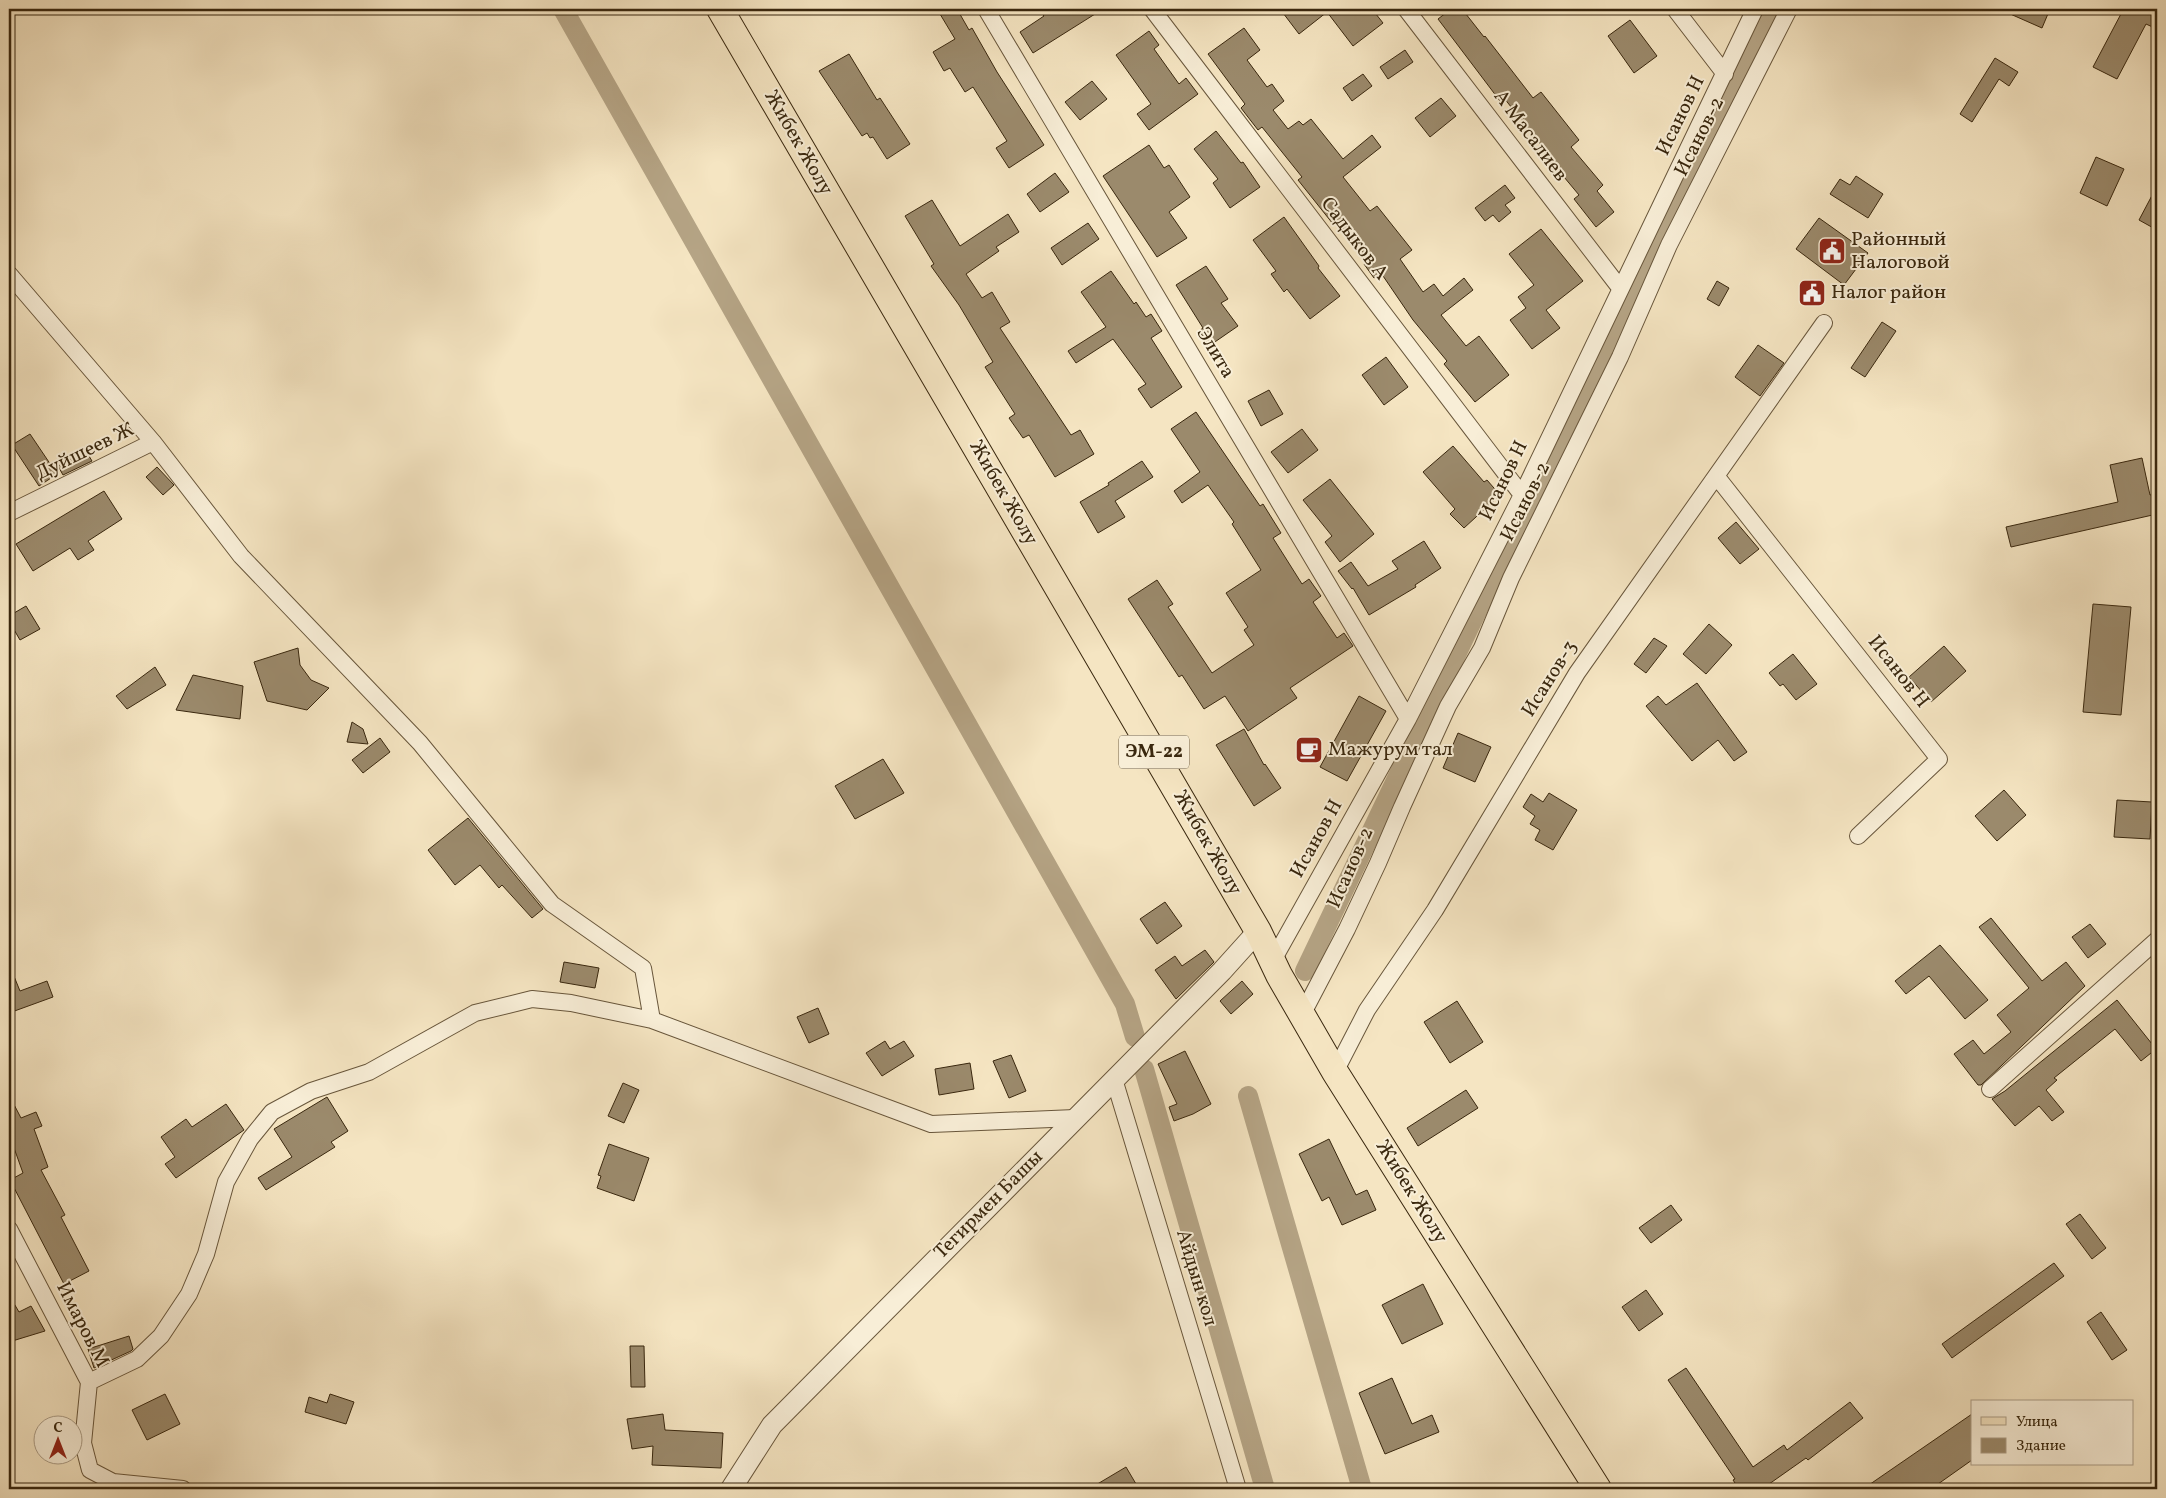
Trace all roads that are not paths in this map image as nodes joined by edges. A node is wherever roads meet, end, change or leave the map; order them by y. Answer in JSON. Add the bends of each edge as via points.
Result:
{"nodes":[{"id":1,"x":720,"y":9,"type":"edge"},
{"id":2,"x":986,"y":9,"type":"edge"},
{"id":3,"x":1152,"y":9,"type":"edge"},
{"id":4,"x":1406,"y":9,"type":"edge"},
{"id":5,"x":1675,"y":9,"type":"edge"},
{"id":6,"x":1755,"y":9,"type":"edge"},
{"id":7,"x":1789,"y":9,"type":"edge"},
{"id":8,"x":1725,"y":74,"type":"junction"},
{"id":9,"x":9,"y":274,"type":"edge"},
{"id":10,"x":1620,"y":288,"type":"junction"},
{"id":11,"x":1824,"y":323,"type":"dead end"},
{"id":12,"x":153,"y":442,"type":"junction"},
{"id":13,"x":1718,"y":476,"type":"junction"},
{"id":14,"x":1522,"y":495,"type":"junction"},
{"id":15,"x":9,"y":513,"type":"edge"},
{"id":16,"x":1408,"y":719,"type":"junction"},
{"id":17,"x":1858,"y":836,"type":"dead end"},
{"id":18,"x":1258,"y":931,"type":"junction"},
{"id":19,"x":2157,"y":940,"type":"edge"},
{"id":20,"x":1272,"y":962,"type":"junction"},
{"id":21,"x":1302,"y":1015,"type":"junction"},
{"id":22,"x":652,"y":1020,"type":"junction"},
{"id":23,"x":1335,"y":1072,"type":"junction"},
{"id":24,"x":1114,"y":1079,"type":"junction"},
{"id":25,"x":1990,"y":1089,"type":"dead end"},
{"id":26,"x":1075,"y":1118,"type":"junction"},
{"id":27,"x":9,"y":1229,"type":"edge"},
{"id":28,"x":89,"y":1382,"type":"junction"},
{"id":29,"x":183,"y":1489,"type":"edge"},
{"id":30,"x":732,"y":1489,"type":"edge"},
{"id":31,"x":1238,"y":1489,"type":"edge"},
{"id":32,"x":1598,"y":1489,"type":"edge"}],
"edges":[{"from":1,"to":18,"type":"main road","name":"Жибек Жолу","number":"ЭМ-22"},
{"from":2,"to":16,"type":"street","name":"Элита"},
{"from":3,"to":14,"type":"street","name":"Садыков А"},
{"from":4,"to":10,"type":"street","name":"А Масалиев"},
{"from":5,"to":8,"type":"street"},
{"from":6,"to":8,"type":"street","name":"Исанов Н"},
{"from":7,"to":21,"type":"street","name":"Исанов-2","via":[[1669,245],[1616,366],[1511,578],[1482,648],[1448,706],[1371,880]]},
{"from":8,"to":10,"type":"street","name":"Исанов Н"},
{"from":9,"to":12,"type":"street"},
{"from":10,"to":14,"type":"street","name":"Исанов Н"},
{"from":11,"to":13,"type":"street","name":"Исанов-3"},
{"from":12,"to":15,"type":"street","name":"Дуйшеев Ж"},
{"from":12,"to":22,"type":"street","via":[[241,556],[420,743],[552,904],[643,968]]},
{"from":13,"to":17,"type":"street","name":"Исанов Н","via":[[1939,759]]},
{"from":13,"to":23,"type":"street","name":"Исанов-3","via":[[1577,673],[1435,910],[1368,1010]]},
{"from":14,"to":16,"type":"street","name":"Исанов Н"},
{"from":16,"to":20,"type":"street","name":"Исанов Н"},
{"from":18,"to":20,"type":"main road","name":"Жибек Жолу","number":"ЭМ-22"},
{"from":18,"to":24,"type":"street","name":"Тегирмен Башы"},
{"from":19,"to":25,"type":"street"},
{"from":20,"to":21,"type":"main road","name":"Жибек Жолу","number":"ЭМ-22"},
{"from":21,"to":23,"type":"main road","name":"Жибек Жолу","number":"ЭМ-22"},
{"from":22,"to":26,"type":"street","via":[[931,1124]]},
{"from":22,"to":28,"type":"street","via":[[571,1003],[532,999],[475,1013],[369,1072],[311,1091],[272,1112],[250,1139],[226,1182],[206,1254],[189,1294],[165,1329],[137,1358]]},
{"from":23,"to":32,"type":"main road","name":"Жибек Жолу","number":"ЭМ-22"},
{"from":24,"to":26,"type":"street","name":"Тегирмен Башы"},
{"from":24,"to":31,"type":"street","name":"Айдын кол"},
{"from":26,"to":30,"type":"street","name":"Тегирмен Башы","via":[[772,1425]]},
{"from":27,"to":28,"type":"street","name":"Имаров М"},
{"from":28,"to":29,"type":"street","name":"Имаров М","via":[[83,1443],[90,1470],[113,1482]]}]}
